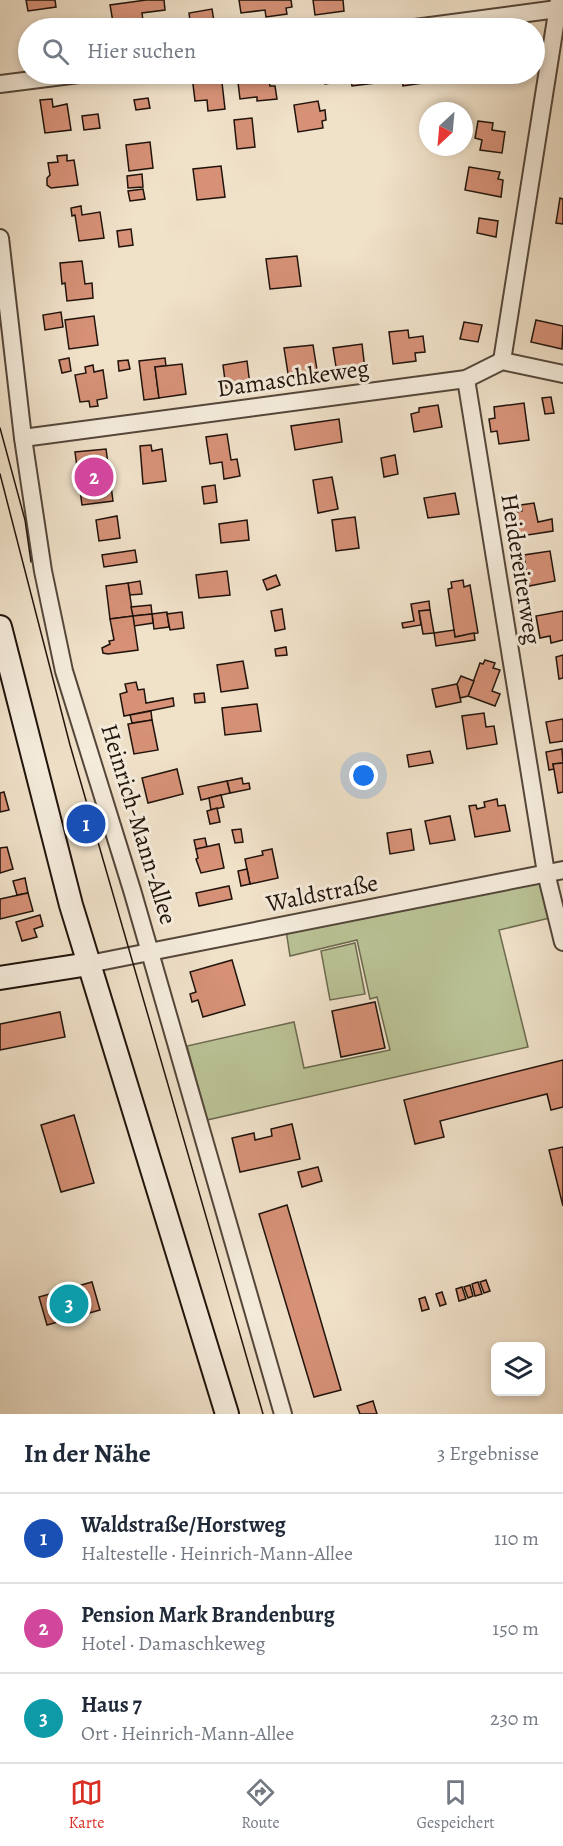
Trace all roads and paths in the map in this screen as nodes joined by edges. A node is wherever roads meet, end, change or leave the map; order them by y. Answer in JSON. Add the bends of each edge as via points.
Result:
{"nodes":[{"id":1,"x":558,"y":5,"type":"edge"},
{"id":2,"x":477,"y":18,"type":"edge"},
{"id":3,"x":18,"y":82,"type":"edge"},
{"id":4,"x":0,"y":84,"type":"edge"},
{"id":5,"x":0,"y":238,"type":"edge"},
{"id":6,"x":502,"y":361,"type":"junction"},
{"id":7,"x":563,"y":374,"type":"edge"},
{"id":8,"x":466,"y":379,"type":"junction"},
{"id":9,"x":23,"y":438,"type":"junction"},
{"id":10,"x":0,"y":627,"type":"edge"},
{"id":11,"x":563,"y":870,"type":"edge"},
{"id":12,"x":546,"y":873,"type":"junction"},
{"id":13,"x":563,"y":942,"type":"edge"},
{"id":14,"x":150,"y":952,"type":"junction"},
{"id":15,"x":90,"y":964,"type":"junction"},
{"id":16,"x":0,"y":978,"type":"edge"},
{"id":17,"x":227,"y":1414,"type":"edge"},
{"id":18,"x":283,"y":1414,"type":"edge"}],
"edges":[{"from":1,"to":2,"type":"street"},
{"from":1,"to":6,"type":"street"},
{"from":3,"to":4,"type":"street"},
{"from":5,"to":9,"type":"street","name":"Heinrich-Mann-Allee"},
{"from":6,"to":7,"type":"street"},
{"from":6,"to":8,"type":"street","name":"Damaschkeweg"},
{"from":8,"to":9,"type":"street","name":"Damaschkeweg"},
{"from":8,"to":12,"type":"street","name":"Heidereiterweg"},
{"from":9,"to":14,"type":"street","name":"Heinrich-Mann-Allee","via":[[43,571],[64,671]]},
{"from":10,"to":15,"type":"main road","via":[[71,905]]},
{"from":11,"to":12,"type":"street","name":"Waldstraße"},
{"from":12,"to":13,"type":"street","name":"Heidereiterweg"},
{"from":12,"to":14,"type":"street","name":"Waldstraße"},
{"from":14,"to":15,"type":"street","name":"Waldstraße"},
{"from":14,"to":18,"type":"street","name":"Heinrich-Mann-Allee"},
{"from":15,"to":16,"type":"main road"},
{"from":15,"to":17,"type":"main road"}]}
